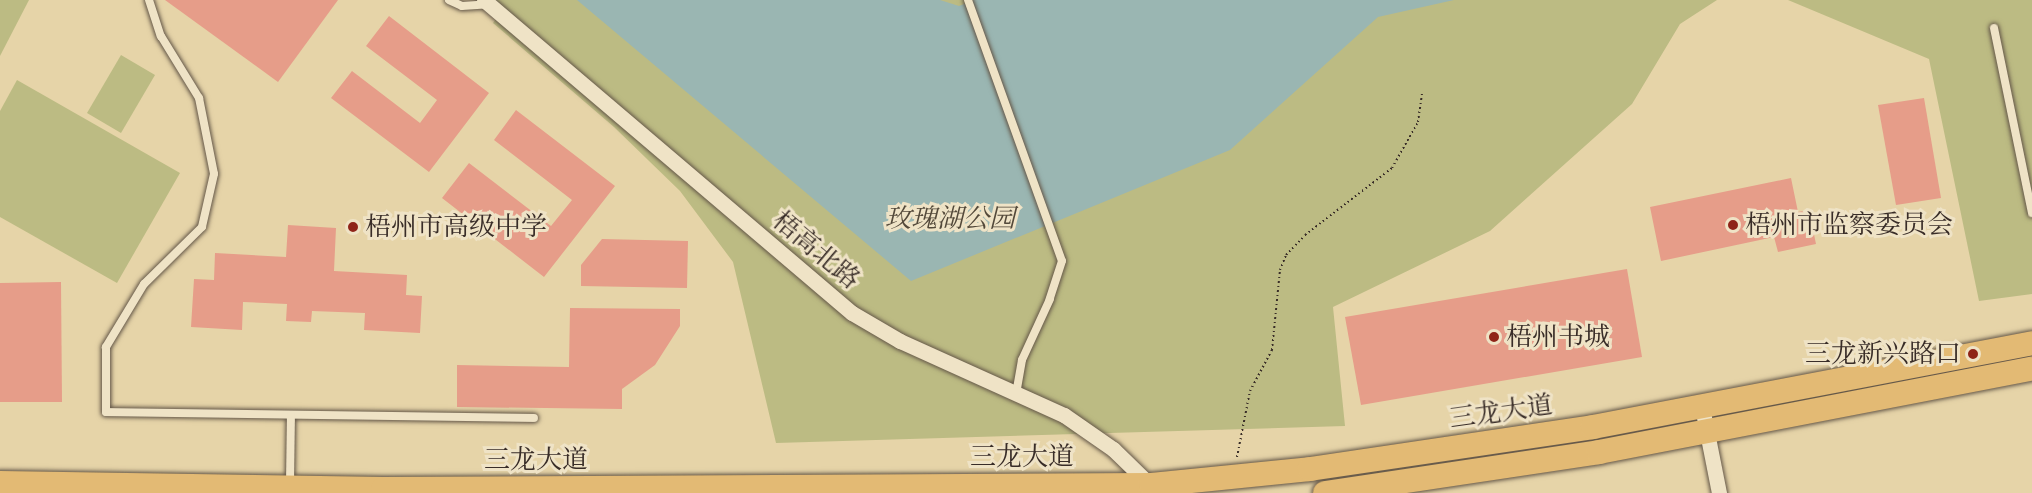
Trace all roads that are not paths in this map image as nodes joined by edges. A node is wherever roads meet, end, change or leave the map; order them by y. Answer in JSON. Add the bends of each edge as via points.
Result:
{"nodes":[{"id":1,"x":149,"y":0,"type":"edge"},
{"id":2,"x":450,"y":0,"type":"edge"},
{"id":3,"x":968,"y":0,"type":"edge"},
{"id":4,"x":487,"y":2,"type":"edge"},
{"id":5,"x":1994,"y":28,"type":"dead end"},
{"id":6,"x":2032,"y":213,"type":"edge"},
{"id":7,"x":2032,"y":343,"type":"edge"},
{"id":8,"x":2032,"y":369,"type":"edge"},
{"id":9,"x":1016,"y":393,"type":"junction"},
{"id":10,"x":1702,"y":406,"type":"junction"},
{"id":11,"x":291,"y":415,"type":"junction"},
{"id":12,"x":534,"y":418,"type":"dead end"},
{"id":13,"x":1707,"y":432,"type":"junction"},
{"id":14,"x":0,"y":483,"type":"edge"},
{"id":15,"x":290,"y":488,"type":"junction"},
{"id":16,"x":1151,"y":489,"type":"edge"},
{"id":17,"x":1325,"y":493,"type":"edge"},
{"id":18,"x":1719,"y":493,"type":"edge"}],
"edges":[{"from":1,"to":11,"type":"lane","via":[[161,36],[199,98],[214,174],[202,227],[144,284],[106,347],[106,412]]},
{"from":2,"to":4,"type":"lane","via":[[469,7]]},
{"from":3,"to":9,"type":"lane","via":[[1062,261],[1050,299],[1022,360]]},
{"from":4,"to":9,"type":"street","name":"梧高北路","via":[[852,313],[900,341]]},
{"from":5,"to":6,"type":"lane"},
{"from":7,"to":10,"type":"main road","name":"三龙大道"},
{"from":8,"to":13,"type":"main road"},
{"from":9,"to":16,"type":"street","name":"梧高北路","via":[[1064,415],[1113,449]]},
{"from":10,"to":13,"type":"street"},
{"from":10,"to":16,"type":"main road","name":"三龙大道","via":[[1593,427]]},
{"from":11,"to":12,"type":"lane"},
{"from":11,"to":15,"type":"lane"},
{"from":13,"to":17,"type":"main road"},
{"from":13,"to":18,"type":"street"},
{"from":14,"to":15,"type":"main road","name":"三龙大道"},
{"from":15,"to":16,"type":"main road","name":"三龙大道"}]}
